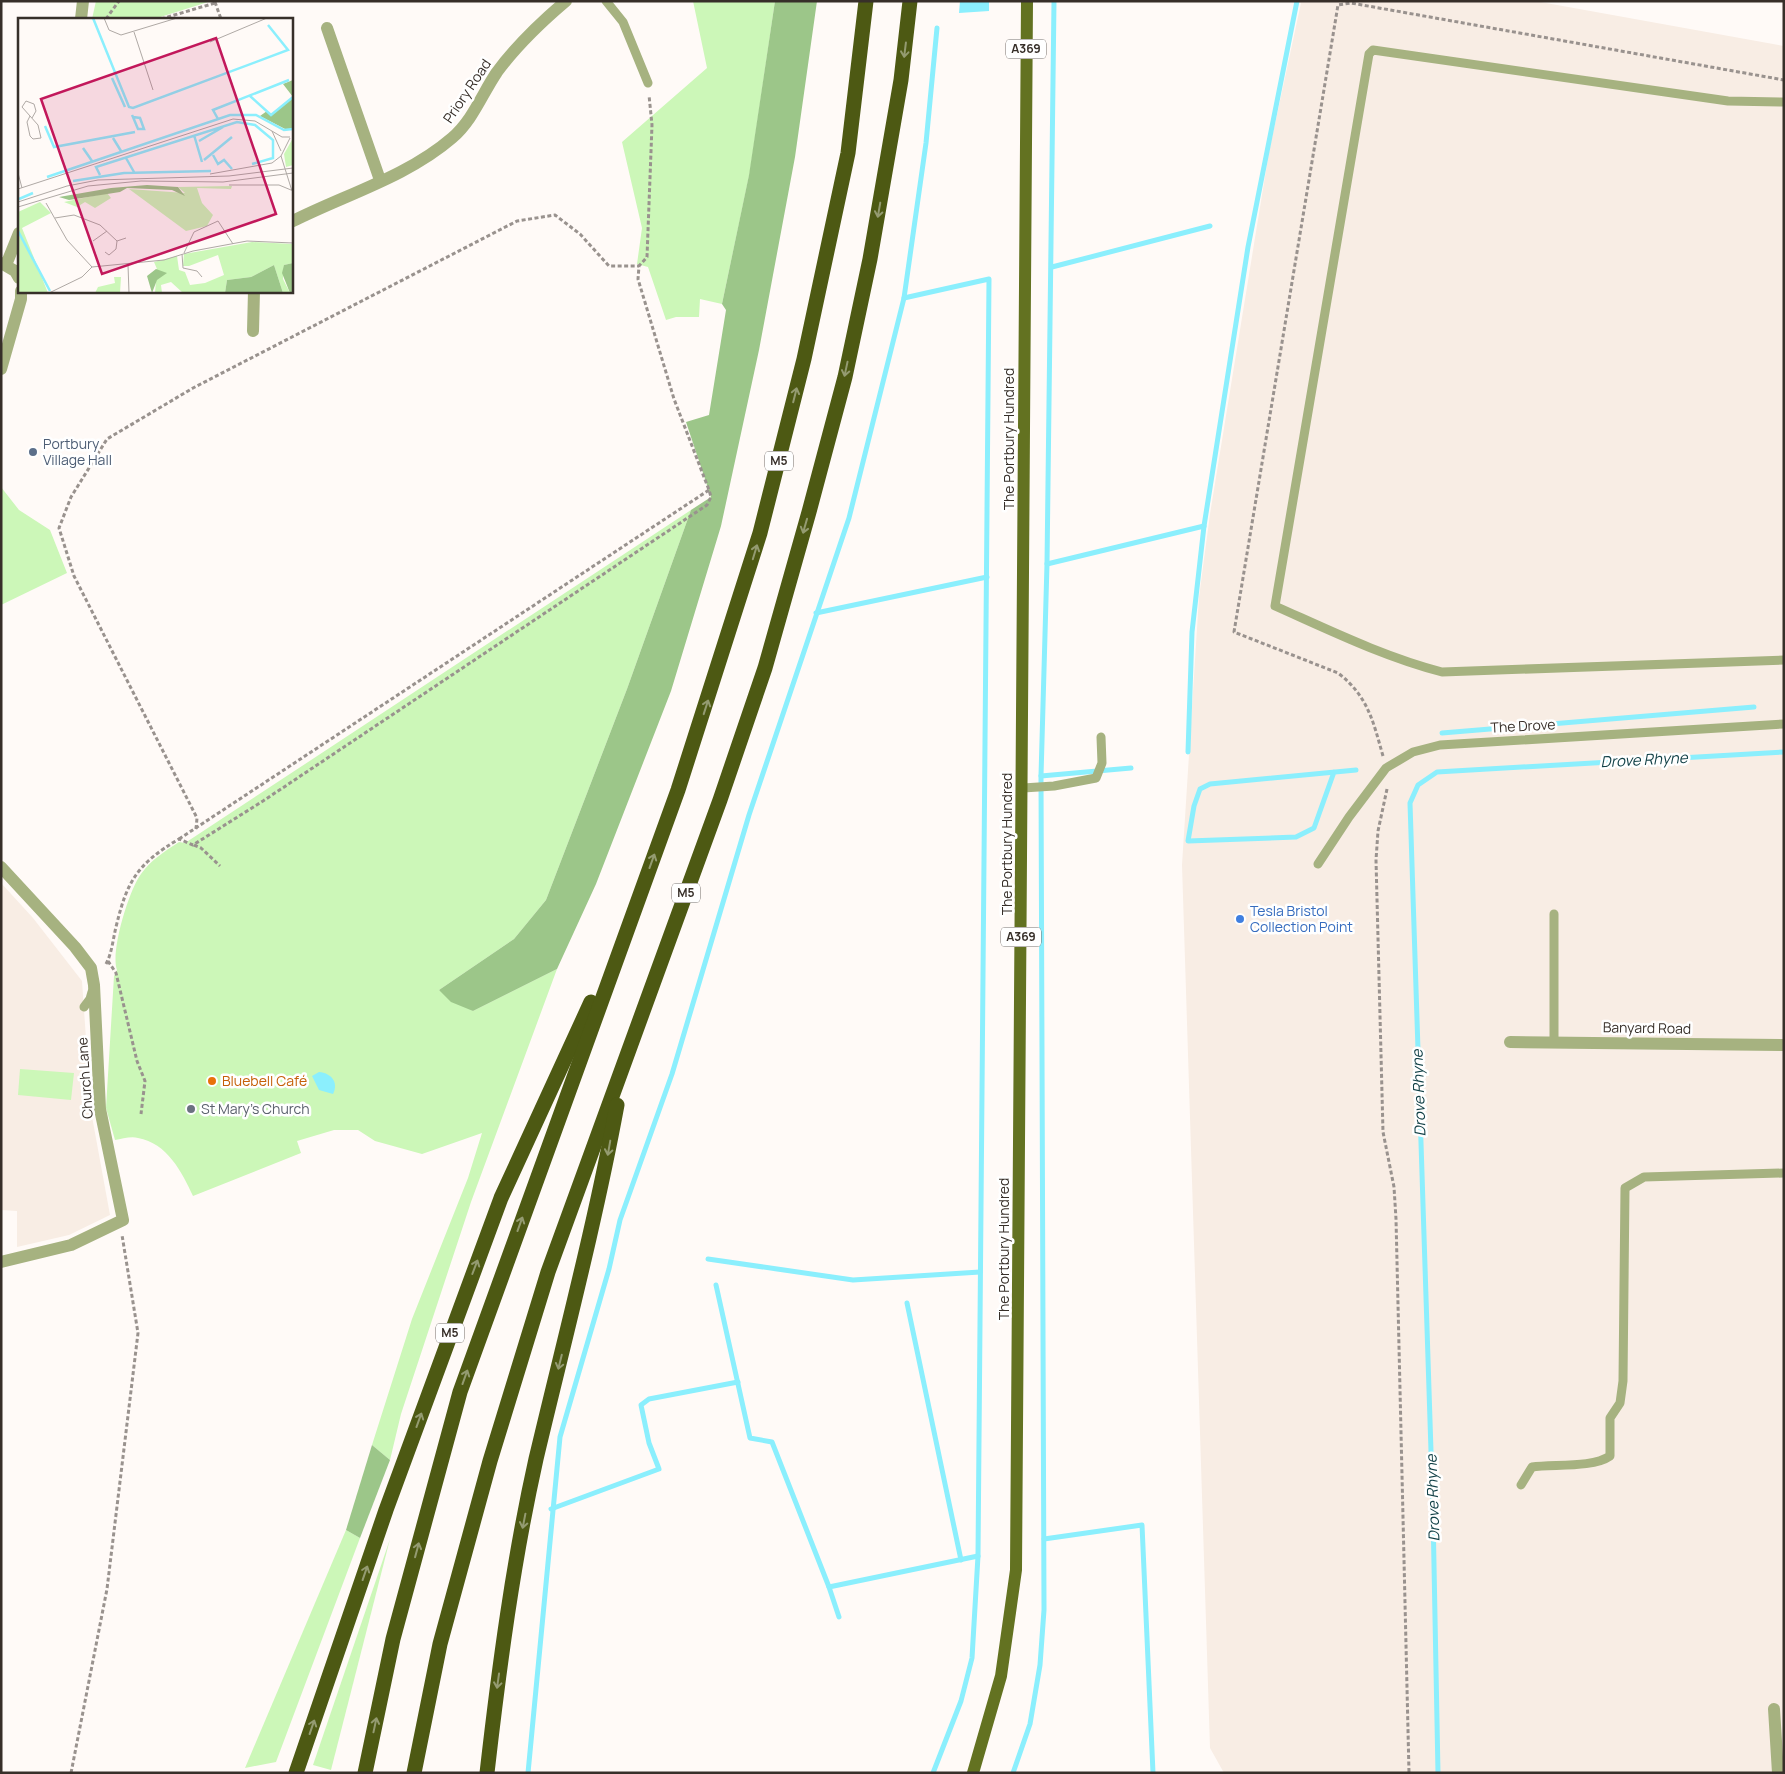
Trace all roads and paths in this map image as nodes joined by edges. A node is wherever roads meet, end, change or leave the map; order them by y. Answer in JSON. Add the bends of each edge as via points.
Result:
{"nodes":[{"id":1,"x":84,"y":1,"type":"edge"},
{"id":2,"x":119,"y":1,"type":"edge"},
{"id":3,"x":566,"y":1,"type":"edge"},
{"id":4,"x":606,"y":1,"type":"edge"},
{"id":5,"x":866,"y":1,"type":"edge"},
{"id":6,"x":910,"y":1,"type":"edge"},
{"id":7,"x":1026,"y":1,"type":"edge"},
{"id":8,"x":215,"y":2,"type":"edge"},
{"id":9,"x":81,"y":18,"type":"edge"},
{"id":10,"x":107,"y":18,"type":"edge"},
{"id":11,"x":164,"y":18,"type":"edge"},
{"id":12,"x":221,"y":18,"type":"edge"},
{"id":13,"x":327,"y":28,"type":"dead end"},
{"id":14,"x":1784,"y":80,"type":"edge"},
{"id":15,"x":648,"y":83,"type":"joint"},
{"id":16,"x":1784,"y":102,"type":"edge"},
{"id":17,"x":380,"y":180,"type":"junction"},
{"id":18,"x":292,"y":222,"type":"edge"},
{"id":19,"x":18,"y":235,"type":"edge"},
{"id":20,"x":3,"y":264,"type":"edge"},
{"id":21,"x":639,"y":266,"type":"junction"},
{"id":22,"x":18,"y":276,"type":"edge"},
{"id":23,"x":21,"y":292,"type":"edge"},
{"id":24,"x":254,"y":292,"type":"edge"},
{"id":25,"x":253,"y":331,"type":"dead end"},
{"id":26,"x":1,"y":369,"type":"edge"},
{"id":27,"x":709,"y":490,"type":"junction"},
{"id":28,"x":1784,"y":660,"type":"edge"},
{"id":29,"x":1784,"y":724,"type":"edge"},
{"id":30,"x":1101,"y":737,"type":"dead end"},
{"id":31,"x":1386,"y":768,"type":"junction"},
{"id":32,"x":1023,"y":788,"type":"junction"},
{"id":33,"x":196,"y":829,"type":"junction"},
{"id":34,"x":179,"y":839,"type":"junction"},
{"id":35,"x":194,"y":845,"type":"junction"},
{"id":36,"x":1318,"y":864,"type":"dead end"},
{"id":37,"x":220,"y":866,"type":"dead end"},
{"id":38,"x":1,"y":867,"type":"edge"},
{"id":39,"x":635,"y":906,"type":"junction"},
{"id":40,"x":1554,"y":914,"type":"dead end"},
{"id":41,"x":108,"y":960,"type":"junction"},
{"id":42,"x":94,"y":984,"type":"junction"},
{"id":43,"x":84,"y":1007,"type":"dead end"},
{"id":44,"x":1510,"y":1042,"type":"dead end"},
{"id":45,"x":1554,"y":1042,"type":"junction"},
{"id":46,"x":1784,"y":1045,"type":"edge"},
{"id":47,"x":625,"y":1066,"type":"junction"},
{"id":48,"x":141,"y":1114,"type":"dead end"},
{"id":49,"x":1784,"y":1173,"type":"edge"},
{"id":50,"x":120,"y":1222,"type":"junction"},
{"id":51,"x":1,"y":1262,"type":"edge"},
{"id":52,"x":1521,"y":1486,"type":"dead end"},
{"id":53,"x":1774,"y":1709,"type":"dead end"},
{"id":54,"x":1781,"y":1748,"type":"edge"},
{"id":55,"x":71,"y":1773,"type":"edge"},
{"id":56,"x":296,"y":1773,"type":"edge"},
{"id":57,"x":364,"y":1773,"type":"edge"},
{"id":58,"x":414,"y":1773,"type":"edge"},
{"id":59,"x":487,"y":1773,"type":"edge"},
{"id":60,"x":973,"y":1773,"type":"edge"},
{"id":61,"x":1409,"y":1773,"type":"edge"},
{"id":62,"x":1778,"y":1773,"type":"edge"}],
"edges":[{"from":1,"to":9,"type":"street"},
{"from":2,"to":10,"type":"path"},
{"from":3,"to":17,"type":"street","name":"Priory Road","via":[[517,46],[468,121],[454,136],[436,151]]},
{"from":4,"to":15,"type":"lane","via":[[623,22]]},
{"from":39,"to":5,"type":"highway","number":"M5","one_way":true,"via":[[681,781],[760,533],[804,359],[848,153]]},
{"from":6,"to":47,"type":"highway","number":"M5","one_way":true,"via":[[901,80],[870,259],[811,503],[765,668]]},
{"from":7,"to":32,"type":"main road","name":"The Portbury Hundred","number":"A369"},
{"from":8,"to":11,"type":"path"},
{"from":8,"to":12,"type":"path"},
{"from":13,"to":17,"type":"street"},
{"from":14,"to":31,"type":"path","via":[[1351,3],[1338,5],[1234,632],[1338,673],[1350,682],[1369,706]]},
{"from":15,"to":21,"type":"path","via":[[652,125],[647,257]]},
{"from":16,"to":28,"type":"lane","via":[[1738,102],[1374,50],[1368,54],[1275,606],[1384,652],[1442,672]]},
{"from":17,"to":18,"type":"street","name":"Priory Road"},
{"from":19,"to":20,"type":"street"},
{"from":20,"to":22,"type":"street"},
{"from":21,"to":27,"type":"path","via":[[638,279],[669,382]]},
{"from":21,"to":33,"type":"path","via":[[609,266],[580,234],[554,215],[517,220],[193,388],[107,440],[71,497],[60,528],[74,576],[197,818]]},
{"from":23,"to":26,"type":"street"},
{"from":24,"to":25,"type":"street"},
{"from":27,"to":33,"type":"path"},
{"from":27,"to":35,"type":"path","via":[[711,497],[707,505]]},
{"from":29,"to":31,"type":"lane","name":"The Drove","via":[[1440,744],[1413,752]]},
{"from":30,"to":32,"type":"lane","via":[[1102,763],[1096,778]]},
{"from":31,"to":36,"type":"lane","name":"The Drove"},
{"from":31,"to":61,"type":"path","via":[[1388,784],[1378,831],[1376,860],[1383,1132],[1394,1187],[1396,1219]]},
{"from":32,"to":60,"type":"main road","name":"The Portbury Hundred","number":"A369","via":[[1016,1570],[1002,1676]]},
{"from":33,"to":34,"type":"path"},
{"from":34,"to":35,"type":"path"},
{"from":34,"to":41,"type":"path","via":[[153,854],[128,887]]},
{"from":35,"to":37,"type":"path"},
{"from":38,"to":42,"type":"street","name":"Church Lane","via":[[75,946],[91,968]]},
{"from":56,"to":39,"type":"highway","number":"M5","one_way":true,"via":[[396,1482],[501,1198]]},
{"from":57,"to":39,"type":"highway","number":"M5","one_way":true,"via":[[393,1639],[460,1392]]},
{"from":40,"to":45,"type":"lane"},
{"from":41,"to":42,"type":"path"},
{"from":41,"to":48,"type":"path","via":[[116,973],[144,1081]]},
{"from":42,"to":43,"type":"lane"},
{"from":42,"to":50,"type":"street","name":"Church Lane","via":[[100,1109],[123,1220]]},
{"from":44,"to":45,"type":"street","name":"Banyard Road"},
{"from":45,"to":46,"type":"street","name":"Banyard Road"},
{"from":47,"to":58,"type":"highway","number":"M5","via":[[548,1272],[490,1461],[440,1644]]},
{"from":47,"to":59,"type":"highway","number":"M5","one_way":true,"via":[[602,1188],[536,1461],[512,1586]]},
{"from":49,"to":52,"type":"lane","via":[[1644,1177],[1625,1188],[1623,1381],[1620,1403],[1610,1418],[1610,1456],[1601,1462],[1532,1467]]},
{"from":50,"to":51,"type":"street","via":[[71,1245]]},
{"from":50,"to":55,"type":"path","via":[[138,1333],[107,1589]]},
{"from":53,"to":54,"type":"street"},
{"from":54,"to":62,"type":"street"}]}
